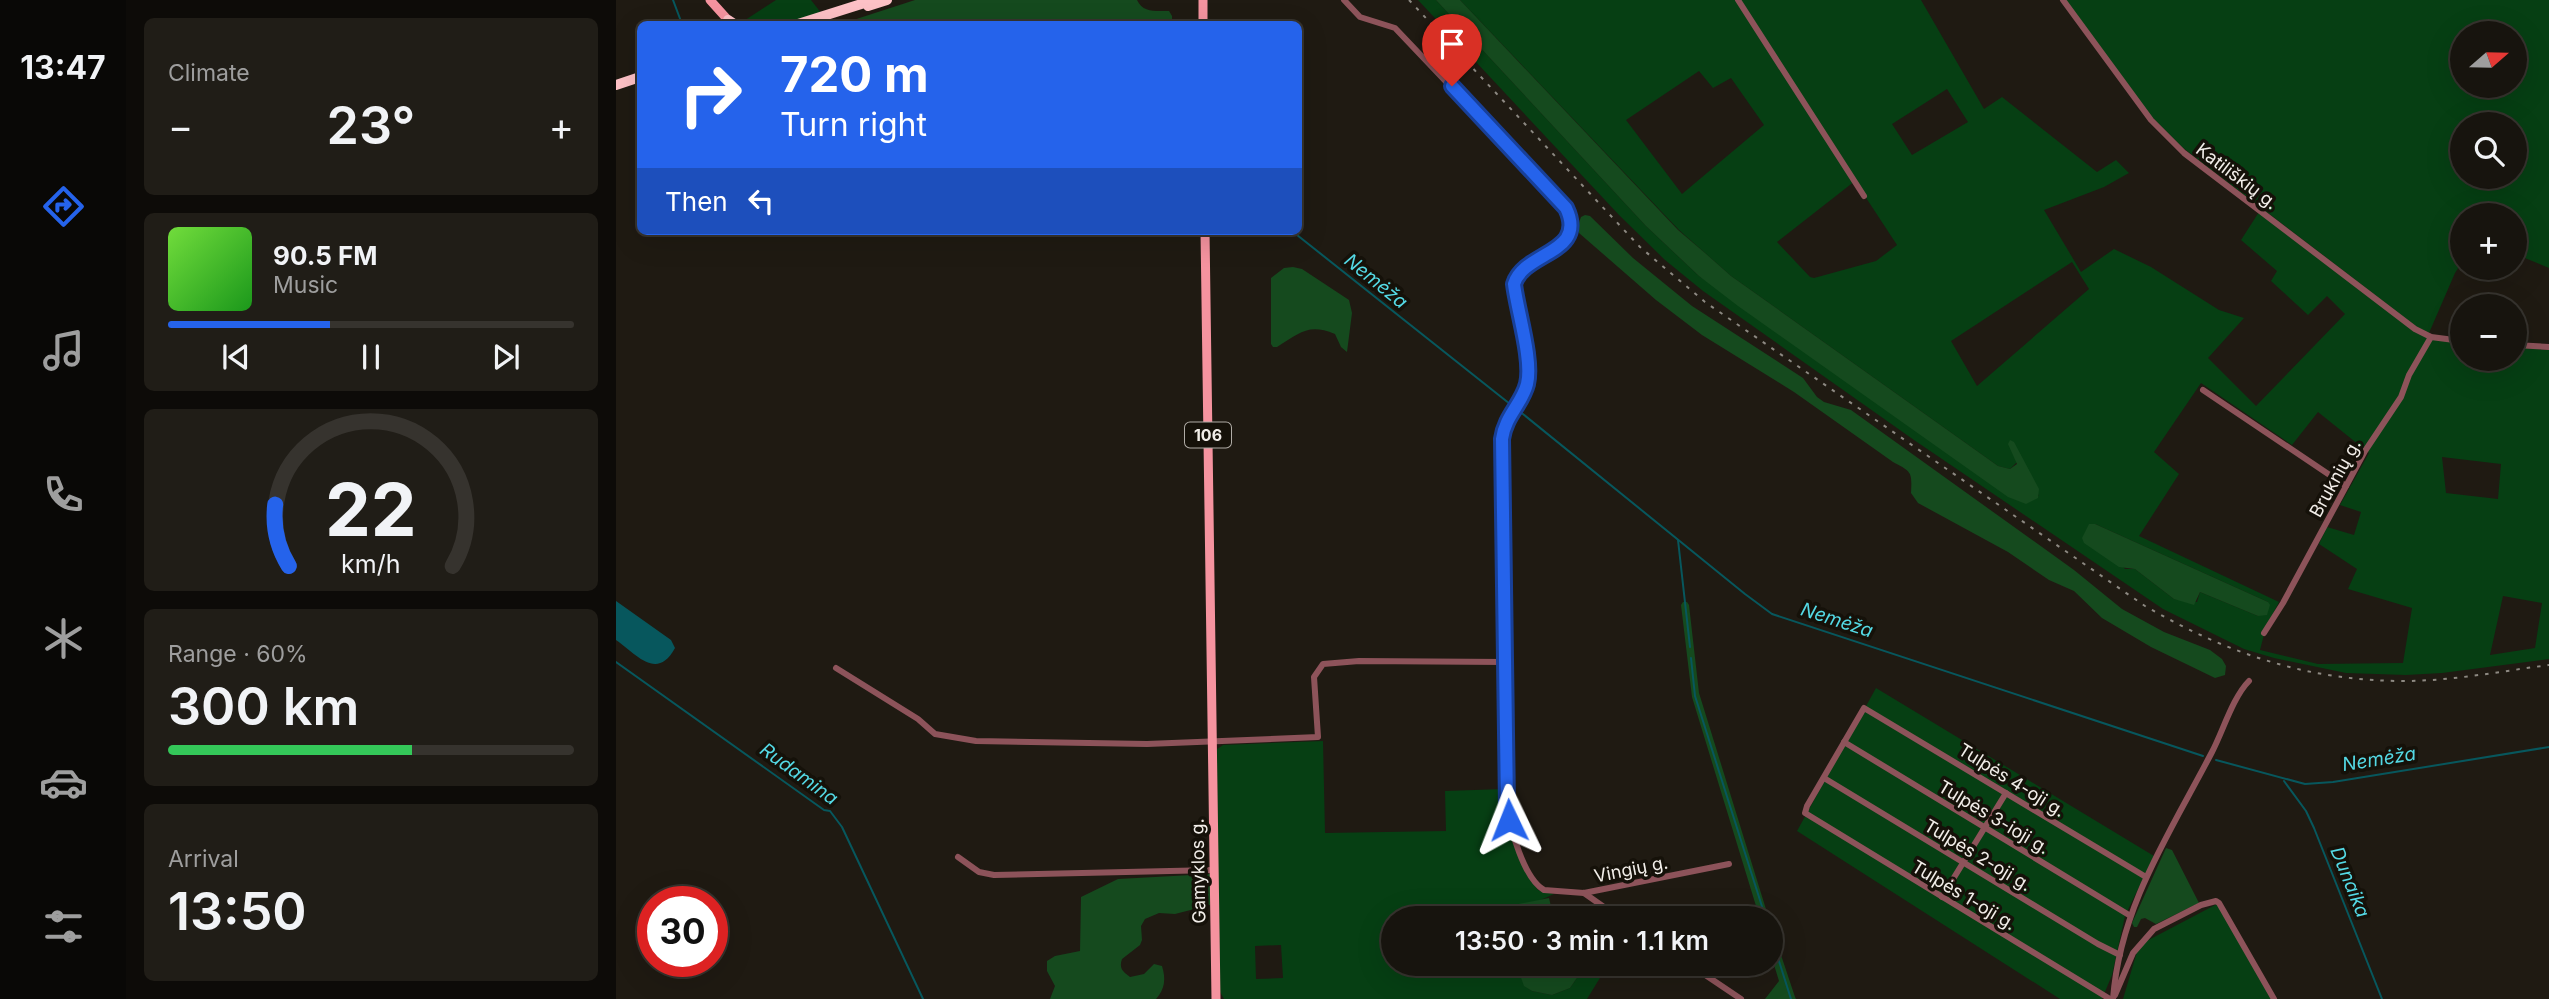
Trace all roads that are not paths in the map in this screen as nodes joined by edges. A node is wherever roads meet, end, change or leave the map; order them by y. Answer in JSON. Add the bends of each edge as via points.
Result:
{"nodes":[{"id":1,"x":710,"y":0,"type":"edge"},
{"id":2,"x":874,"y":0,"type":"edge"},
{"id":3,"x":887,"y":0,"type":"edge"},
{"id":4,"x":1203,"y":0,"type":"edge"},
{"id":5,"x":1344,"y":0,"type":"edge"},
{"id":6,"x":1738,"y":0,"type":"edge"},
{"id":7,"x":2063,"y":0,"type":"edge"},
{"id":8,"x":729,"y":21,"type":"edge"},
{"id":9,"x":807,"y":21,"type":"edge"},
{"id":10,"x":821,"y":21,"type":"edge"},
{"id":11,"x":1203,"y":21,"type":"edge"},
{"id":12,"x":637,"y":78,"type":"edge"},
{"id":13,"x":616,"y":85,"type":"edge"},
{"id":14,"x":1864,"y":196,"type":"dead end"},
{"id":15,"x":1205,"y":235,"type":"edge"},
{"id":16,"x":2431,"y":337,"type":"junction"},
{"id":17,"x":2450,"y":339,"type":"edge"},
{"id":18,"x":2527,"y":346,"type":"edge"},
{"id":19,"x":2549,"y":347,"type":"edge"},
{"id":20,"x":2203,"y":390,"type":"dead end"},
{"id":21,"x":2346,"y":486,"type":"junction"},
{"id":22,"x":2264,"y":633,"type":"dead end"},
{"id":23,"x":1505,"y":662,"type":"junction"},
{"id":24,"x":836,"y":668,"type":"dead end"},
{"id":25,"x":2249,"y":681,"type":"dead end"},
{"id":26,"x":1844,"y":742,"type":"junction"},
{"id":27,"x":1212,"y":743,"type":"junction"},
{"id":28,"x":1824,"y":778,"type":"junction"},
{"id":29,"x":2006,"y":793,"type":"junction"},
{"id":30,"x":1984,"y":828,"type":"junction"},
{"id":31,"x":958,"y":857,"type":"dead end"},
{"id":32,"x":1964,"y":863,"type":"junction"},
{"id":33,"x":1729,"y":864,"type":"dead end"},
{"id":34,"x":1214,"y":870,"type":"junction"},
{"id":35,"x":2146,"y":877,"type":"junction"},
{"id":36,"x":1584,"y":893,"type":"junction"},
{"id":37,"x":1942,"y":897,"type":"junction"},
{"id":38,"x":1602,"y":906,"type":"edge"},
{"id":39,"x":2130,"y":915,"type":"junction"},
{"id":40,"x":2124,"y":938,"type":"junction"},
{"id":41,"x":2137,"y":946,"type":"junction"},
{"id":42,"x":2120,"y":955,"type":"junction"},
{"id":43,"x":1704,"y":976,"type":"edge"},
{"id":44,"x":1729,"y":996,"type":"edge"},
{"id":45,"x":1216,"y":999,"type":"edge"},
{"id":46,"x":1741,"y":999,"type":"edge"},
{"id":47,"x":2112,"y":999,"type":"edge"},
{"id":48,"x":2274,"y":999,"type":"edge"}],
"edges":[{"from":1,"to":8,"type":"main road"},
{"from":2,"to":9,"type":"highway"},
{"from":3,"to":10,"type":"highway"},
{"from":4,"to":11,"type":"main road"},
{"from":5,"to":23,"type":"street","via":[[1360,18],[1395,28],[1570,215],[1570,232],[1563,243],[1520,271],[1514,284],[1528,377],[1506,419],[1502,439]]},
{"from":6,"to":14,"type":"street"},
{"from":7,"to":16,"type":"street","name":"Katiliškių g.","via":[[2151,120],[2184,153]]},
{"from":12,"to":13,"type":"highway"},
{"from":15,"to":27,"type":"main road","number":"106"},
{"from":16,"to":17,"type":"street"},
{"from":16,"to":21,"type":"street","name":"Bruknių g.","via":[[2401,397]]},
{"from":18,"to":19,"type":"street"},
{"from":20,"to":21,"type":"street"},
{"from":21,"to":22,"type":"street","name":"Bruknių g."},
{"from":23,"to":27,"type":"street","via":[[1324,664],[1314,677],[1318,737]]},
{"from":23,"to":36,"type":"street","via":[[1509,820],[1538,887]]},
{"from":24,"to":27,"type":"street","via":[[918,719],[929,731],[944,736],[1079,745]]},
{"from":25,"to":35,"type":"street"},
{"from":26,"to":28,"type":"street"},
{"from":26,"to":29,"type":"street","name":"Tulpės 4-oji g.","via":[[1864,708]]},
{"from":26,"to":30,"type":"street","name":"Tulpės 3-ioji g."},
{"from":27,"to":34,"type":"main road","name":"Gamyklos g.","number":"106"},
{"from":28,"to":32,"type":"street","name":"Tulpės 2-oji g."},
{"from":28,"to":37,"type":"street","name":"Tulpės 1-oji g.","via":[[1805,813]]},
{"from":29,"to":30,"type":"street"},
{"from":29,"to":35,"type":"street","name":"Tulpės 4-oji g."},
{"from":30,"to":32,"type":"street"},
{"from":30,"to":39,"type":"street","name":"Tulpės 3-ioji g."},
{"from":31,"to":34,"type":"street","via":[[979,872],[994,875]]},
{"from":32,"to":37,"type":"street"},
{"from":32,"to":42,"type":"street","name":"Tulpės 2-oji g."},
{"from":33,"to":36,"type":"street","name":"Vingių g."},
{"from":34,"to":45,"type":"main road","name":"Gamyklos g.","number":"106"},
{"from":35,"to":39,"type":"street"},
{"from":36,"to":38,"type":"street","name":"Vingių g."},
{"from":37,"to":47,"type":"street","name":"Tulpės 1-oji g."},
{"from":39,"to":40,"type":"street"},
{"from":40,"to":41,"type":"street"},
{"from":40,"to":42,"type":"street"},
{"from":41,"to":47,"type":"street"},
{"from":41,"to":48,"type":"street","via":[[2162,925],[2216,901]]},
{"from":42,"to":47,"type":"street"},
{"from":43,"to":44,"type":"street"},
{"from":44,"to":46,"type":"street"}]}
